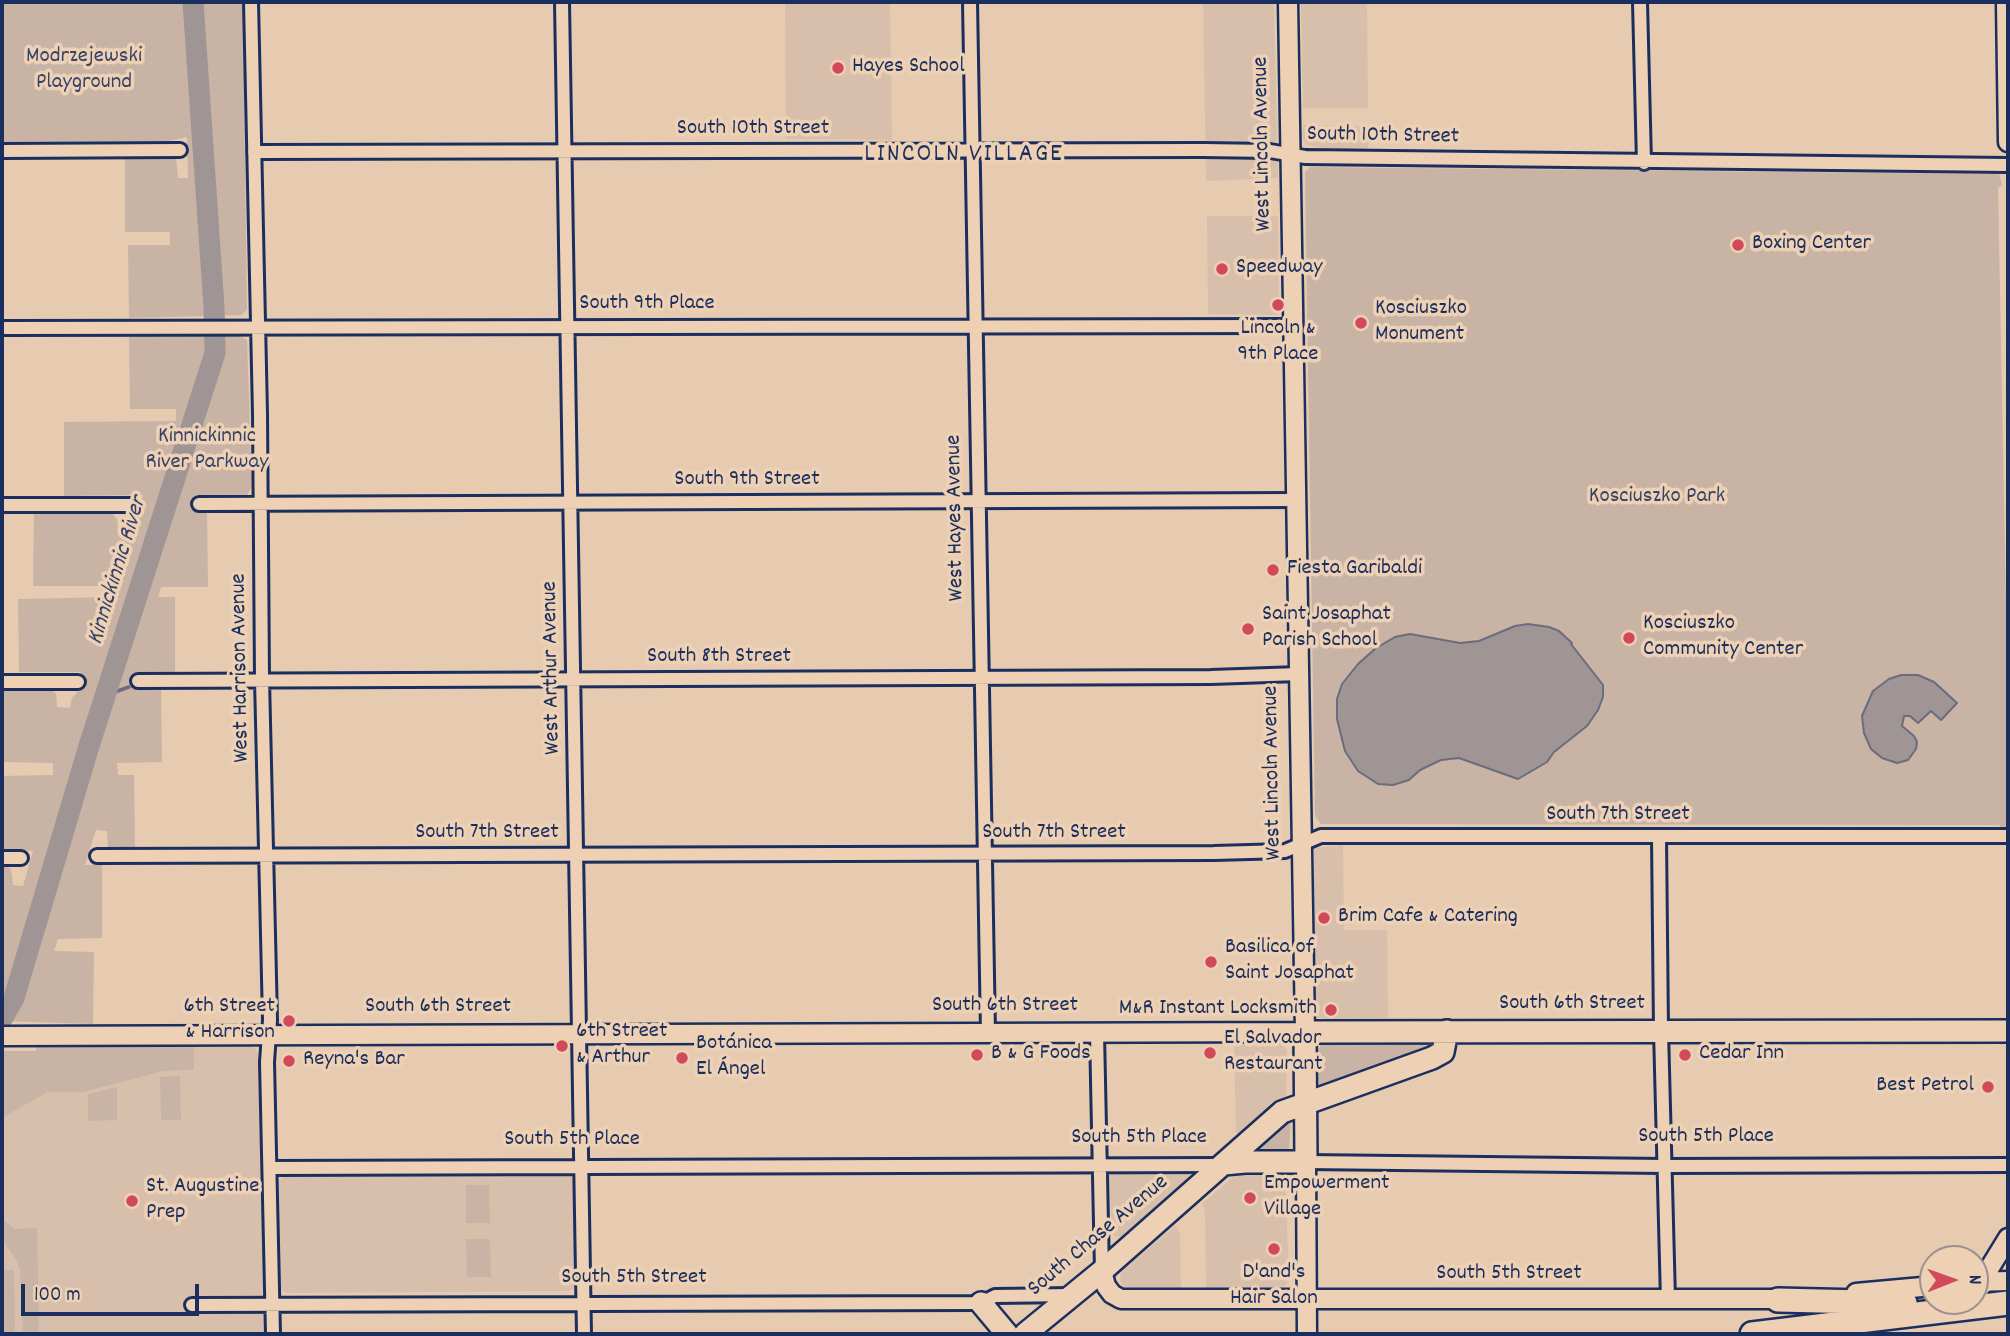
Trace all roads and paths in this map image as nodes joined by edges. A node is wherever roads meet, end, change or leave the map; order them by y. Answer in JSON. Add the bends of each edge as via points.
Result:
{"nodes":[{"id":1,"x":251,"y":2,"type":"edge"},
{"id":2,"x":562,"y":2,"type":"edge"},
{"id":3,"x":970,"y":2,"type":"edge"},
{"id":4,"x":1288,"y":2,"type":"edge"},
{"id":5,"x":1640,"y":2,"type":"edge"},
{"id":6,"x":2006,"y":2,"type":"edge"},
{"id":7,"x":2007,"y":27,"type":"edge"},
{"id":8,"x":2008,"y":142,"type":"edge"},
{"id":9,"x":180,"y":150,"type":"dead end"},
{"id":10,"x":972,"y":150,"type":"junction"},
{"id":11,"x":2,"y":152,"type":"edge"},
{"id":12,"x":254,"y":152,"type":"junction"},
{"id":13,"x":564,"y":152,"type":"junction"},
{"id":14,"x":1290,"y":155,"type":"junction"},
{"id":15,"x":1644,"y":163,"type":"junction"},
{"id":16,"x":2008,"y":166,"type":"edge"},
{"id":17,"x":975,"y":325,"type":"junction"},
{"id":18,"x":258,"y":326,"type":"junction"},
{"id":19,"x":1293,"y":326,"type":"junction"},
{"id":20,"x":567,"y":327,"type":"junction"},
{"id":21,"x":2,"y":328,"type":"edge"},
{"id":22,"x":1296,"y":500,"type":"junction"},
{"id":23,"x":978,"y":501,"type":"junction"},
{"id":24,"x":570,"y":503,"type":"junction"},
{"id":25,"x":199,"y":504,"type":"dead end"},
{"id":26,"x":261,"y":504,"type":"junction"},
{"id":27,"x":2,"y":505,"type":"edge"},
{"id":28,"x":130,"y":505,"type":"dead end"},
{"id":29,"x":1299,"y":674,"type":"junction"},
{"id":30,"x":982,"y":678,"type":"junction"},
{"id":31,"x":262,"y":679,"type":"junction"},
{"id":32,"x":574,"y":679,"type":"junction"},
{"id":33,"x":138,"y":681,"type":"dead end"},
{"id":34,"x":2,"y":682,"type":"edge"},
{"id":35,"x":78,"y":682,"type":"dead end"},
{"id":36,"x":2008,"y":836,"type":"edge"},
{"id":37,"x":1658,"y":837,"type":"junction"},
{"id":38,"x":1302,"y":844,"type":"junction"},
{"id":39,"x":577,"y":855,"type":"junction"},
{"id":40,"x":985,"y":855,"type":"junction"},
{"id":41,"x":97,"y":856,"type":"dead end"},
{"id":42,"x":265,"y":856,"type":"junction"},
{"id":43,"x":2,"y":858,"type":"edge"},
{"id":44,"x":22,"y":858,"type":"dead end"},
{"id":45,"x":1447,"y":1031,"type":"junction"},
{"id":46,"x":1661,"y":1031,"type":"junction"},
{"id":47,"x":2008,"y":1031,"type":"edge"},
{"id":48,"x":1305,"y":1032,"type":"junction"},
{"id":49,"x":579,"y":1033,"type":"junction"},
{"id":50,"x":988,"y":1033,"type":"junction"},
{"id":51,"x":1097,"y":1033,"type":"junction"},
{"id":52,"x":268,"y":1035,"type":"junction"},
{"id":53,"x":2,"y":1036,"type":"edge"},
{"id":54,"x":1306,"y":1104,"type":"junction"},
{"id":55,"x":1306,"y":1162,"type":"junction"},
{"id":56,"x":1224,"y":1164,"type":"junction"},
{"id":57,"x":1101,"y":1165,"type":"junction"},
{"id":58,"x":2008,"y":1165,"type":"edge"},
{"id":59,"x":1664,"y":1166,"type":"junction"},
{"id":60,"x":580,"y":1167,"type":"junction"},
{"id":61,"x":270,"y":1168,"type":"junction"},
{"id":62,"x":2008,"y":1238,"type":"edge"},
{"id":63,"x":1989,"y":1266,"type":"edge"},
{"id":64,"x":1102,"y":1271,"type":"junction"},
{"id":65,"x":2008,"y":1281,"type":"edge"},
{"id":66,"x":1919,"y":1287,"type":"edge"},
{"id":67,"x":1989,"y":1288,"type":"edge"},
{"id":68,"x":1073,"y":1295,"type":"junction"},
{"id":69,"x":1307,"y":1299,"type":"junction"},
{"id":70,"x":1989,"y":1299,"type":"edge"},
{"id":71,"x":1668,"y":1300,"type":"junction"},
{"id":72,"x":1778,"y":1300,"type":"junction"},
{"id":73,"x":583,"y":1303,"type":"junction"},
{"id":74,"x":981,"y":1303,"type":"junction"},
{"id":75,"x":1919,"y":1303,"type":"edge"},
{"id":76,"x":2008,"y":1303,"type":"edge"},
{"id":77,"x":1919,"y":1304,"type":"edge"},
{"id":78,"x":192,"y":1305,"type":"dead end"},
{"id":79,"x":272,"y":1305,"type":"junction"},
{"id":80,"x":273,"y":1334,"type":"edge"},
{"id":81,"x":584,"y":1334,"type":"edge"},
{"id":82,"x":1007,"y":1334,"type":"edge"},
{"id":83,"x":1025,"y":1334,"type":"edge"},
{"id":84,"x":1307,"y":1334,"type":"edge"},
{"id":85,"x":1752,"y":1334,"type":"edge"}],
"edges":[{"from":1,"to":12,"type":"street","name":"West Harrison Avenue"},
{"from":2,"to":13,"type":"street","name":"West Arthur Avenue"},
{"from":3,"to":10,"type":"street","name":"West Hayes Avenue"},
{"from":4,"to":14,"type":"street","name":"West Lincoln Avenue"},
{"from":5,"to":15,"type":"street"},
{"from":6,"to":7,"type":"street"},
{"from":7,"to":8,"type":"street"},
{"from":9,"to":11,"type":"street"},
{"from":10,"to":13,"type":"street","name":"South 10th Street"},
{"from":10,"to":14,"type":"street","name":"South 10th Street","via":[[1230,150]]},
{"from":10,"to":17,"type":"street","name":"West Hayes Avenue"},
{"from":12,"to":13,"type":"street","name":"South 10th Street"},
{"from":12,"to":18,"type":"street","name":"West Harrison Avenue"},
{"from":13,"to":20,"type":"street","name":"West Arthur Avenue"},
{"from":14,"to":15,"type":"street","name":"South 10th Street"},
{"from":14,"to":19,"type":"street","name":"West Lincoln Avenue"},
{"from":15,"to":16,"type":"street","name":"South 10th Street"},
{"from":17,"to":19,"type":"street","name":"South 9th Place"},
{"from":17,"to":20,"type":"street","name":"South 9th Place"},
{"from":17,"to":23,"type":"street","name":"West Hayes Avenue"},
{"from":18,"to":20,"type":"street","name":"South 9th Place"},
{"from":18,"to":21,"type":"street","name":"South 9th Place"},
{"from":18,"to":26,"type":"street","name":"West Harrison Avenue"},
{"from":19,"to":22,"type":"street","name":"West Lincoln Avenue"},
{"from":20,"to":24,"type":"street","name":"West Arthur Avenue"},
{"from":22,"to":23,"type":"street","name":"South 9th Street"},
{"from":22,"to":29,"type":"street","name":"West Lincoln Avenue"},
{"from":23,"to":24,"type":"street","name":"South 9th Street"},
{"from":23,"to":30,"type":"street","name":"West Hayes Avenue"},
{"from":24,"to":26,"type":"street","name":"South 9th Street"},
{"from":24,"to":32,"type":"street","name":"West Arthur Avenue"},
{"from":25,"to":26,"type":"street","name":"South 9th Street"},
{"from":26,"to":31,"type":"street","name":"West Harrison Avenue"},
{"from":27,"to":28,"type":"street"},
{"from":29,"to":30,"type":"street","name":"South 8th Street"},
{"from":29,"to":38,"type":"street","name":"West Lincoln Avenue"},
{"from":30,"to":32,"type":"street","name":"South 8th Street"},
{"from":30,"to":40,"type":"street","name":"West Hayes Avenue"},
{"from":31,"to":32,"type":"street","name":"South 8th Street"},
{"from":31,"to":33,"type":"street","name":"South 8th Street"},
{"from":31,"to":42,"type":"street","name":"West Harrison Avenue"},
{"from":32,"to":39,"type":"street","name":"West Arthur Avenue"},
{"from":34,"to":35,"type":"street"},
{"from":36,"to":37,"type":"street","name":"South 7th Street"},
{"from":37,"to":38,"type":"street","name":"South 7th Street","via":[[1321,836]]},
{"from":37,"to":46,"type":"street"},
{"from":38,"to":40,"type":"street","name":"South 7th Street","via":[[1285,851]]},
{"from":38,"to":48,"type":"street","name":"West Lincoln Avenue"},
{"from":39,"to":40,"type":"street","name":"South 7th Street"},
{"from":39,"to":42,"type":"street","name":"South 7th Street"},
{"from":39,"to":49,"type":"street","name":"West Arthur Avenue"},
{"from":40,"to":50,"type":"street","name":"West Hayes Avenue"},
{"from":41,"to":42,"type":"street","name":"South 7th Street"},
{"from":42,"to":52,"type":"street","name":"West Harrison Avenue"},
{"from":43,"to":44,"type":"street"},
{"from":45,"to":46,"type":"main road","name":"South 6th Street"},
{"from":45,"to":48,"type":"main road","name":"South 6th Street"},
{"from":45,"to":54,"type":"main road","name":"South Chase Avenue","via":[[1443,1052],[1432,1058]]},
{"from":46,"to":47,"type":"main road","name":"South 6th Street"},
{"from":46,"to":59,"type":"street"},
{"from":48,"to":51,"type":"street","name":"South 6th Street"},
{"from":48,"to":54,"type":"main road","name":"West Lincoln Avenue"},
{"from":49,"to":50,"type":"street","name":"South 6th Street"},
{"from":49,"to":52,"type":"street","name":"South 6th Street"},
{"from":49,"to":60,"type":"street","name":"West Arthur Avenue"},
{"from":50,"to":51,"type":"street","name":"South 6th Street"},
{"from":51,"to":57,"type":"street"},
{"from":52,"to":53,"type":"street","name":"South 6th Street"},
{"from":52,"to":61,"type":"street","name":"West Harrison Avenue"},
{"from":54,"to":55,"type":"main road","name":"West Lincoln Avenue"},
{"from":54,"to":56,"type":"main road","name":"South Chase Avenue","via":[[1282,1112]]},
{"from":55,"to":56,"type":"main road","name":"South 5th Place"},
{"from":55,"to":59,"type":"street","name":"South 5th Place"},
{"from":55,"to":69,"type":"street","name":"West Lincoln Avenue"},
{"from":56,"to":57,"type":"street","name":"South 5th Place"},
{"from":56,"to":64,"type":"main road","name":"South Chase Avenue"},
{"from":57,"to":60,"type":"street","name":"South 5th Place"},
{"from":57,"to":64,"type":"street"},
{"from":58,"to":59,"type":"street","name":"South 5th Place"},
{"from":59,"to":71,"type":"street"},
{"from":60,"to":61,"type":"street","name":"South 5th Place"},
{"from":60,"to":73,"type":"street","name":"West Arthur Avenue"},
{"from":61,"to":79,"type":"street","name":"West Harrison Avenue"},
{"from":62,"to":63,"type":"street"},
{"from":64,"to":68,"type":"main road","name":"South Chase Avenue"},
{"from":64,"to":69,"type":"street","name":"South 5th Street","via":[[1105,1286],[1121,1299]]},
{"from":65,"to":67,"type":"street"},
{"from":66,"to":72,"type":"street","name":"South 5th Street"},
{"from":68,"to":74,"type":"street","name":"South 5th Street","via":[[995,1296]]},
{"from":68,"to":83,"type":"main road","name":"South Chase Avenue"},
{"from":69,"to":71,"type":"street","name":"South 5th Street"},
{"from":69,"to":84,"type":"street","name":"West Lincoln Avenue"},
{"from":70,"to":76,"type":"highway"},
{"from":71,"to":72,"type":"street","name":"South 5th Street"},
{"from":72,"to":75,"type":"highway"},
{"from":73,"to":74,"type":"street","name":"South 5th Street"},
{"from":73,"to":79,"type":"street","name":"South 5th Street"},
{"from":73,"to":81,"type":"street","name":"West Arthur Avenue"},
{"from":74,"to":82,"type":"main road"},
{"from":77,"to":85,"type":"highway"},
{"from":78,"to":79,"type":"street","name":"South 5th Street"},
{"from":79,"to":80,"type":"street","name":"West Harrison Avenue"}]}
